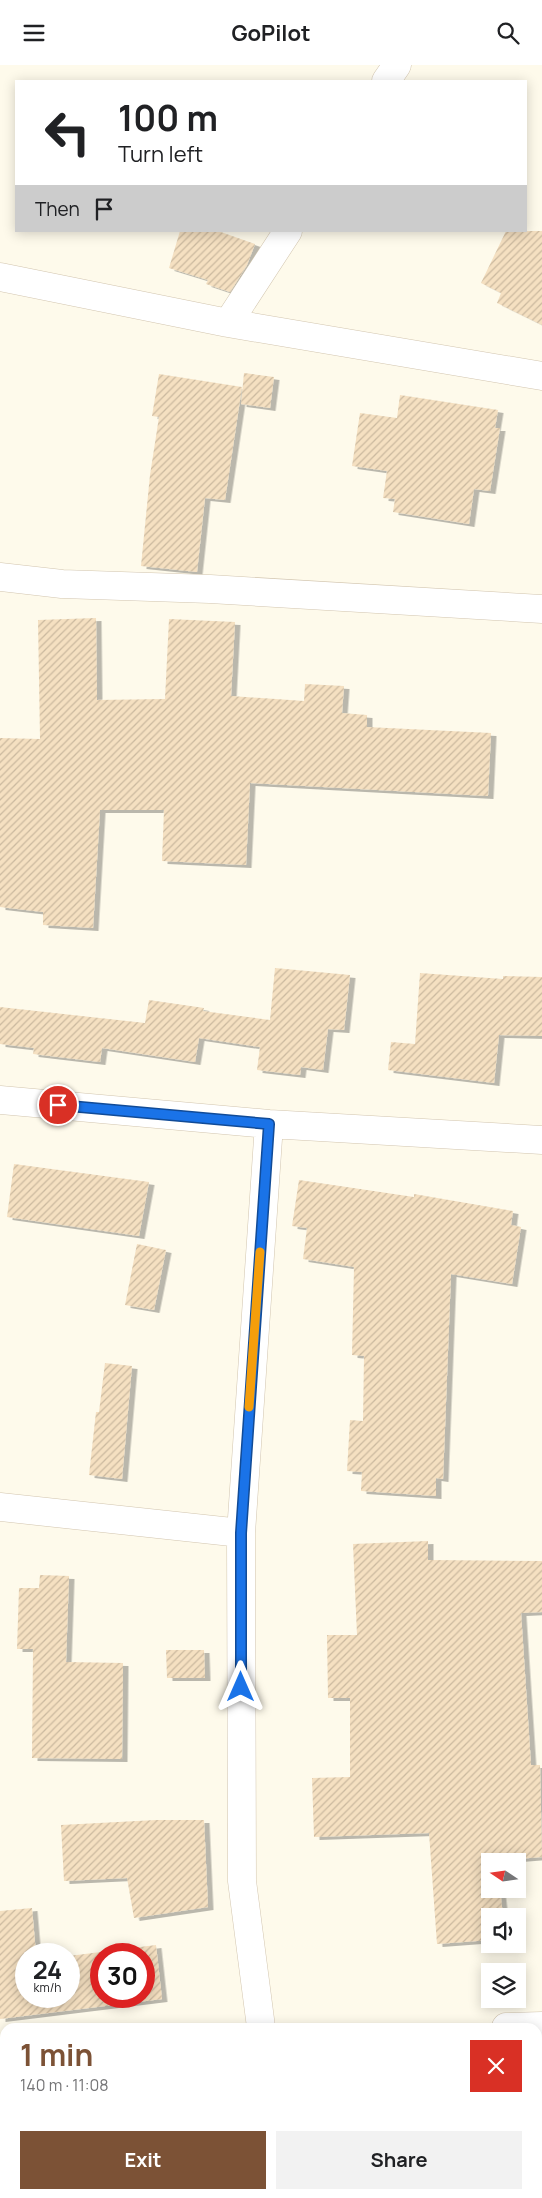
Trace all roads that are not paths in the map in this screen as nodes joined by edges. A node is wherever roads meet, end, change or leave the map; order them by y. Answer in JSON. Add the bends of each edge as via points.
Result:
{"nodes":[{"id":1,"x":397,"y":65,"type":"edge"},
{"id":2,"x":387,"y":80,"type":"edge"},
{"id":3,"x":287,"y":232,"type":"edge"},
{"id":4,"x":0,"y":277,"type":"edge"},
{"id":5,"x":228,"y":323,"type":"junction"},
{"id":6,"x":542,"y":376,"type":"edge"},
{"id":7,"x":0,"y":577,"type":"edge"},
{"id":8,"x":542,"y":609,"type":"edge"},
{"id":9,"x":0,"y":1100,"type":"edge"},
{"id":10,"x":269,"y":1124,"type":"junction"},
{"id":11,"x":542,"y":1140,"type":"edge"},
{"id":12,"x":0,"y":1507,"type":"edge"},
{"id":13,"x":241,"y":1533,"type":"junction"},
{"id":14,"x":260,"y":2023,"type":"edge"}],
"edges":[{"from":1,"to":2,"type":"street"},
{"from":3,"to":5,"type":"street"},
{"from":4,"to":5,"type":"street"},
{"from":5,"to":6,"type":"street"},
{"from":7,"to":8,"type":"street","via":[[62,584],[210,589]]},
{"from":9,"to":10,"type":"street"},
{"from":10,"to":11,"type":"street"},
{"from":10,"to":13,"type":"street"},
{"from":12,"to":13,"type":"street"},
{"from":13,"to":14,"type":"street","via":[[242,1881]]}]}
